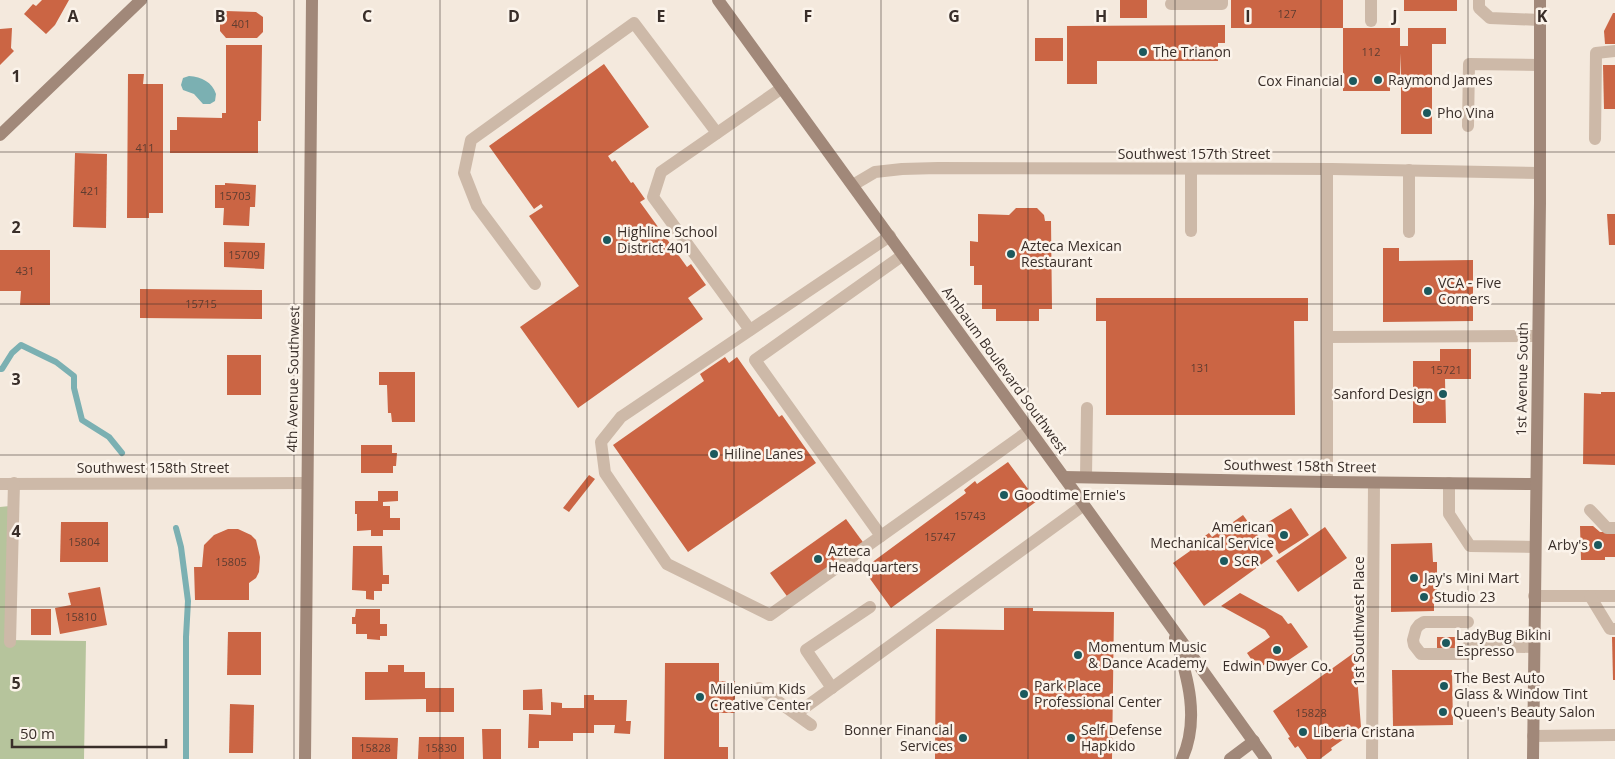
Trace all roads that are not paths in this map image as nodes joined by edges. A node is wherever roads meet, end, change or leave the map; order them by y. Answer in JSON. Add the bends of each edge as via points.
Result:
{"nodes":[{"id":1,"x":141,"y":0,"type":"edge"},
{"id":2,"x":312,"y":0,"type":"edge"},
{"id":3,"x":718,"y":0,"type":"edge"},
{"id":4,"x":1222,"y":0,"type":"edge"},
{"id":5,"x":1371,"y":0,"type":"edge"},
{"id":6,"x":1479,"y":0,"type":"edge"},
{"id":7,"x":1540,"y":0,"type":"edge"},
{"id":8,"x":1171,"y":4,"type":"dead end"},
{"id":9,"x":1540,"y":20,"type":"junction"},
{"id":10,"x":1371,"y":21,"type":"dead end"},
{"id":11,"x":1615,"y":51,"type":"edge"},
{"id":12,"x":1596,"y":52,"type":"junction"},
{"id":13,"x":1615,"y":59,"type":"edge"},
{"id":14,"x":1540,"y":66,"type":"junction"},
{"id":15,"x":782,"y":88,"type":"junction"},
{"id":16,"x":1468,"y":126,"type":"dead end"},
{"id":17,"x":718,"y":133,"type":"junction"},
{"id":18,"x":0,"y":135,"type":"edge"},
{"id":19,"x":1596,"y":139,"type":"dead end"},
{"id":20,"x":1190,"y":169,"type":"junction"},
{"id":21,"x":1327,"y":169,"type":"junction"},
{"id":22,"x":1409,"y":170,"type":"junction"},
{"id":23,"x":1540,"y":173,"type":"junction"},
{"id":24,"x":853,"y":185,"type":"junction"},
{"id":25,"x":1191,"y":231,"type":"dead end"},
{"id":26,"x":1409,"y":232,"type":"dead end"},
{"id":27,"x":890,"y":236,"type":"junction"},
{"id":28,"x":903,"y":255,"type":"junction"},
{"id":29,"x":535,"y":284,"type":"dead end"},
{"id":30,"x":750,"y":330,"type":"junction"},
{"id":31,"x":1538,"y":336,"type":"junction"},
{"id":32,"x":1327,"y":337,"type":"junction"},
{"id":33,"x":1087,"y":408,"type":"dead end"},
{"id":34,"x":1030,"y":430,"type":"junction"},
{"id":35,"x":1064,"y":477,"type":"junction"},
{"id":36,"x":1086,"y":477,"type":"junction"},
{"id":37,"x":1327,"y":482,"type":"junction"},
{"id":38,"x":14,"y":483,"type":"junction"},
{"id":39,"x":307,"y":483,"type":"junction"},
{"id":40,"x":1374,"y":483,"type":"junction"},
{"id":41,"x":1448,"y":483,"type":"junction"},
{"id":42,"x":0,"y":484,"type":"edge"},
{"id":43,"x":1535,"y":484,"type":"junction"},
{"id":44,"x":1084,"y":504,"type":"junction"},
{"id":45,"x":1590,"y":510,"type":"dead end"},
{"id":46,"x":1615,"y":528,"type":"edge"},
{"id":47,"x":881,"y":536,"type":"junction"},
{"id":48,"x":1535,"y":547,"type":"junction"},
{"id":49,"x":1534,"y":596,"type":"junction"},
{"id":50,"x":1590,"y":596,"type":"junction"},
{"id":51,"x":1615,"y":596,"type":"edge"},
{"id":52,"x":870,"y":607,"type":"dead end"},
{"id":53,"x":1468,"y":622,"type":"dead end"},
{"id":54,"x":1172,"y":626,"type":"junction"},
{"id":55,"x":1615,"y":629,"type":"edge"},
{"id":56,"x":10,"y":642,"type":"dead end"},
{"id":57,"x":1534,"y":647,"type":"junction"},
{"id":58,"x":759,"y":688,"type":"dead end"},
{"id":59,"x":832,"y":688,"type":"junction"},
{"id":60,"x":796,"y":714,"type":"junction"},
{"id":61,"x":812,"y":725,"type":"dead end"},
{"id":62,"x":1533,"y":736,"type":"junction"},
{"id":63,"x":1615,"y":736,"type":"edge"},
{"id":64,"x":1254,"y":741,"type":"junction"},
{"id":65,"x":304,"y":759,"type":"edge"},
{"id":66,"x":1182,"y":759,"type":"edge"},
{"id":67,"x":1230,"y":759,"type":"edge"},
{"id":68,"x":1266,"y":759,"type":"edge"},
{"id":69,"x":1372,"y":759,"type":"edge"},
{"id":70,"x":1533,"y":759,"type":"edge"}],
"edges":[{"from":1,"to":18,"type":"street"},
{"from":2,"to":39,"type":"street","name":"4th Avenue Southwest"},
{"from":3,"to":15,"type":"street","name":"Ambaum Boulevard Southwest"},
{"from":4,"to":8,"type":"street","via":[[1222,4]]},
{"from":5,"to":10,"type":"street"},
{"from":6,"to":9,"type":"street","via":[[1479,8],[1490,18]]},
{"from":7,"to":9,"type":"street","name":"1st Avenue South"},
{"from":9,"to":14,"type":"street","name":"1st Avenue South"},
{"from":11,"to":12,"type":"street"},
{"from":12,"to":13,"type":"street","via":[[1606,59]]},
{"from":12,"to":19,"type":"street"},
{"from":14,"to":16,"type":"street","via":[[1469,64]]},
{"from":14,"to":23,"type":"street","name":"1st Avenue South"},
{"from":15,"to":17,"type":"street"},
{"from":15,"to":24,"type":"street","name":"Ambaum Boulevard Southwest"},
{"from":17,"to":29,"type":"street","via":[[634,23],[471,140],[464,173],[477,206]]},
{"from":17,"to":30,"type":"street","via":[[661,172],[653,197]]},
{"from":20,"to":21,"type":"street","name":"Southwest 157th Street"},
{"from":20,"to":24,"type":"street","name":"Southwest 157th Street","via":[[902,169],[875,172]]},
{"from":20,"to":25,"type":"street"},
{"from":21,"to":22,"type":"street","name":"Southwest 157th Street"},
{"from":21,"to":32,"type":"street"},
{"from":22,"to":23,"type":"street","name":"Southwest 157th Street"},
{"from":22,"to":26,"type":"street"},
{"from":23,"to":31,"type":"street","name":"1st Avenue South"},
{"from":24,"to":27,"type":"street","name":"Ambaum Boulevard Southwest"},
{"from":27,"to":28,"type":"street","name":"Ambaum Boulevard Southwest"},
{"from":27,"to":30,"type":"street"},
{"from":28,"to":34,"type":"street","name":"Ambaum Boulevard Southwest"},
{"from":28,"to":47,"type":"street","via":[[755,360]]},
{"from":30,"to":47,"type":"street","via":[[621,417],[601,442],[606,473],[667,564],[770,615]]},
{"from":31,"to":32,"type":"street"},
{"from":31,"to":43,"type":"street","name":"1st Avenue South"},
{"from":32,"to":37,"type":"street"},
{"from":33,"to":36,"type":"street"},
{"from":34,"to":35,"type":"street","name":"Ambaum Boulevard Southwest"},
{"from":34,"to":47,"type":"street"},
{"from":35,"to":36,"type":"street","name":"Southwest 158th Street"},
{"from":35,"to":44,"type":"street","name":"Ambaum Boulevard Southwest"},
{"from":36,"to":37,"type":"street","name":"Southwest 158th Street"},
{"from":37,"to":40,"type":"street","name":"Southwest 158th Street"},
{"from":38,"to":39,"type":"street","name":"Southwest 158th Street"},
{"from":38,"to":42,"type":"street","name":"Southwest 158th Street"},
{"from":38,"to":56,"type":"street"},
{"from":39,"to":65,"type":"street","name":"4th Avenue Southwest"},
{"from":40,"to":41,"type":"street","name":"Southwest 158th Street"},
{"from":40,"to":69,"type":"street","name":"1st Southwest Place"},
{"from":41,"to":43,"type":"street","name":"Southwest 158th Street"},
{"from":41,"to":48,"type":"street","via":[[1448,514],[1470,546]]},
{"from":43,"to":48,"type":"street","name":"1st Avenue South"},
{"from":44,"to":54,"type":"street","name":"Ambaum Boulevard Southwest"},
{"from":44,"to":59,"type":"street"},
{"from":45,"to":46,"type":"street","via":[[1608,528]]},
{"from":48,"to":49,"type":"street","name":"1st Avenue South"},
{"from":49,"to":50,"type":"street"},
{"from":49,"to":57,"type":"street","name":"1st Avenue South"},
{"from":50,"to":51,"type":"street"},
{"from":50,"to":55,"type":"street","via":[[1610,629]]},
{"from":52,"to":59,"type":"street","via":[[806,650]]},
{"from":53,"to":57,"type":"street","via":[[1424,622],[1416,629],[1414,645],[1421,654],[1468,654],[1468,646]]},
{"from":54,"to":64,"type":"street","name":"Ambaum Boulevard Southwest"},
{"from":54,"to":66,"type":"street","via":[[1186,668],[1192,716],[1188,746]]},
{"from":57,"to":62,"type":"street","name":"1st Avenue South"},
{"from":58,"to":60,"type":"street"},
{"from":59,"to":60,"type":"street"},
{"from":60,"to":61,"type":"street"},
{"from":62,"to":63,"type":"street"},
{"from":62,"to":70,"type":"street","name":"1st Avenue South"},
{"from":64,"to":67,"type":"street"},
{"from":64,"to":68,"type":"street","name":"Ambaum Boulevard Southwest"}]}
